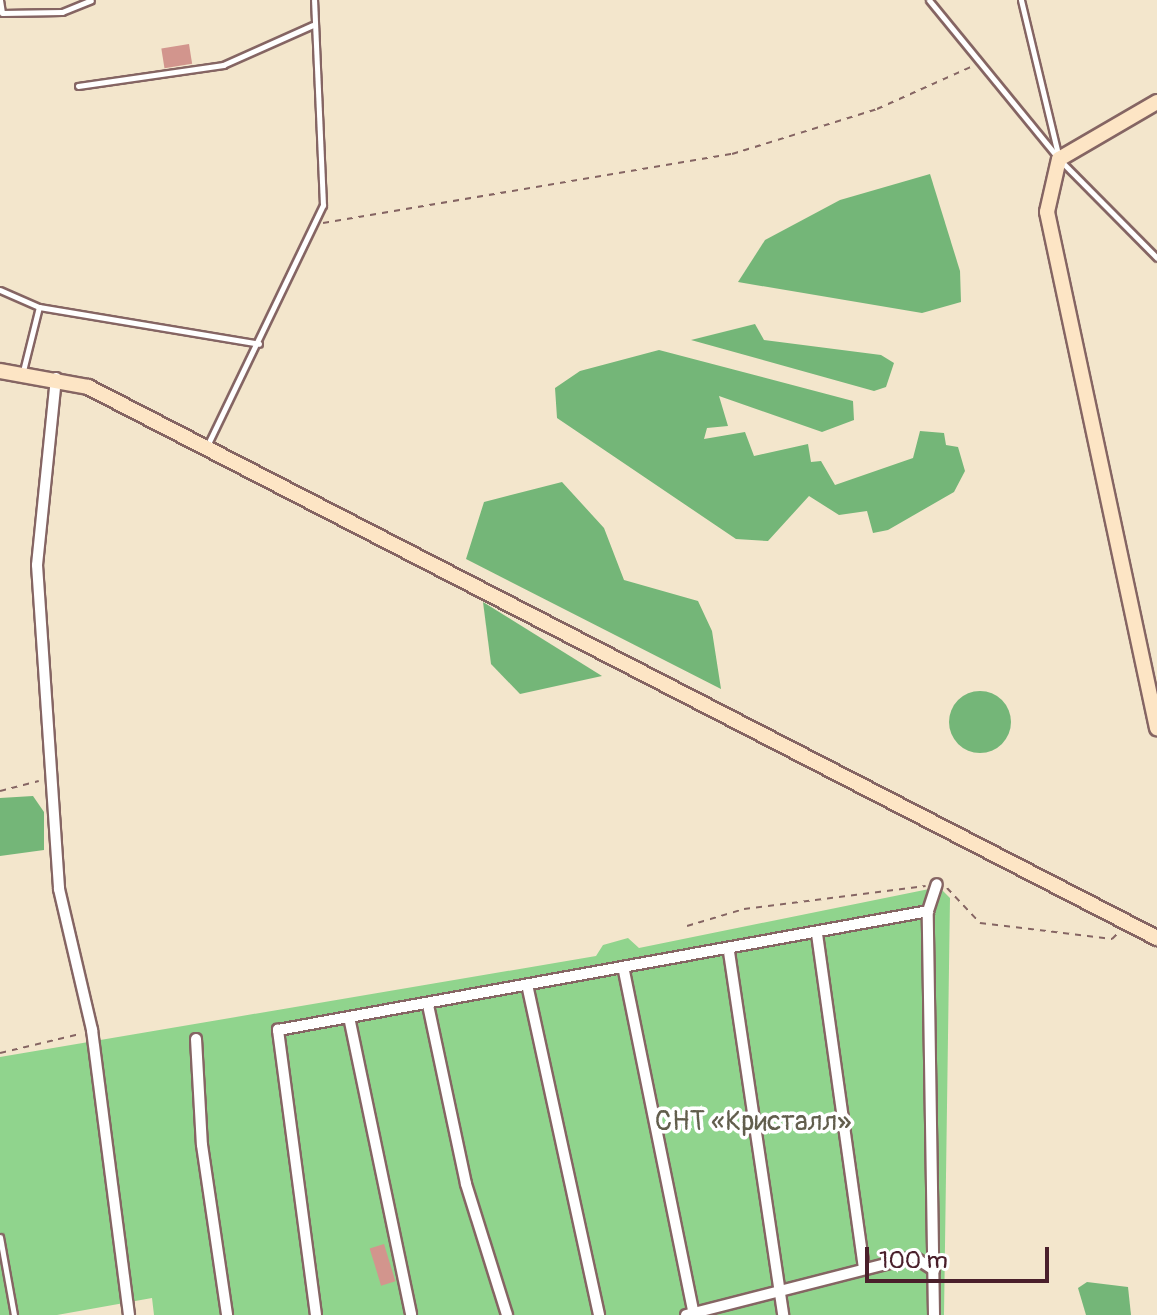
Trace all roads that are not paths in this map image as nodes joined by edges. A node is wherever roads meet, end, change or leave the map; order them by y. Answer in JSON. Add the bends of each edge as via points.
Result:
{"nodes":[{"id":1,"x":0,"y":0,"type":"edge"},
{"id":2,"x":91,"y":0,"type":"edge"},
{"id":3,"x":314,"y":0,"type":"edge"},
{"id":4,"x":929,"y":0,"type":"edge"},
{"id":5,"x":1021,"y":0,"type":"edge"},
{"id":6,"x":313,"y":25,"type":"junction"},
{"id":7,"x":78,"y":86,"type":"dead end"},
{"id":8,"x":1157,"y":102,"type":"edge"},
{"id":9,"x":1059,"y":159,"type":"junction"},
{"id":10,"x":1157,"y":258,"type":"edge"},
{"id":11,"x":0,"y":290,"type":"edge"},
{"id":12,"x":39,"y":307,"type":"junction"},
{"id":13,"x":259,"y":344,"type":"junction"},
{"id":14,"x":0,"y":371,"type":"edge"},
{"id":15,"x":23,"y":371,"type":"junction"},
{"id":16,"x":56,"y":376,"type":"junction"},
{"id":17,"x":207,"y":447,"type":"junction"},
{"id":18,"x":1157,"y":728,"type":"edge"},
{"id":19,"x":937,"y":884,"type":"dead end"},
{"id":20,"x":928,"y":911,"type":"junction"},
{"id":21,"x":817,"y":934,"type":"junction"},
{"id":22,"x":1156,"y":936,"type":"edge"},
{"id":23,"x":729,"y":952,"type":"junction"},
{"id":24,"x":624,"y":971,"type":"junction"},
{"id":25,"x":528,"y":989,"type":"junction"},
{"id":26,"x":428,"y":1005,"type":"junction"},
{"id":27,"x":349,"y":1017,"type":"junction"},
{"id":28,"x":196,"y":1039,"type":"dead end"},
{"id":29,"x":0,"y":1237,"type":"edge"},
{"id":30,"x":864,"y":1268,"type":"junction"},
{"id":31,"x":934,"y":1270,"type":"junction"},
{"id":32,"x":779,"y":1291,"type":"junction"},
{"id":33,"x":691,"y":1314,"type":"edge"},
{"id":34,"x":14,"y":1315,"type":"edge"},
{"id":35,"x":129,"y":1315,"type":"edge"},
{"id":36,"x":227,"y":1315,"type":"edge"},
{"id":37,"x":316,"y":1315,"type":"edge"},
{"id":38,"x":411,"y":1315,"type":"edge"},
{"id":39,"x":507,"y":1315,"type":"edge"},
{"id":40,"x":599,"y":1315,"type":"edge"},
{"id":41,"x":783,"y":1315,"type":"edge"},
{"id":42,"x":934,"y":1315,"type":"edge"}],
"edges":[{"from":1,"to":2,"type":"lane","via":[[2,13],[62,12]]},
{"from":3,"to":6,"type":"lane"},
{"from":4,"to":9,"type":"lane"},
{"from":5,"to":9,"type":"lane"},
{"from":6,"to":7,"type":"lane","via":[[223,65]]},
{"from":6,"to":13,"type":"lane","via":[[324,180],[317,224]]},
{"from":8,"to":9,"type":"main road"},
{"from":9,"to":10,"type":"lane"},
{"from":9,"to":18,"type":"main road","via":[[1047,212]]},
{"from":11,"to":12,"type":"lane"},
{"from":12,"to":13,"type":"lane"},
{"from":12,"to":15,"type":"lane"},
{"from":13,"to":17,"type":"lane"},
{"from":14,"to":15,"type":"main road"},
{"from":15,"to":16,"type":"main road"},
{"from":16,"to":17,"type":"main road"},
{"from":16,"to":35,"type":"street","via":[[37,565],[59,889],[92,1030]]},
{"from":17,"to":22,"type":"main road"},
{"from":19,"to":20,"type":"street"},
{"from":20,"to":21,"type":"street"},
{"from":20,"to":31,"type":"street"},
{"from":21,"to":23,"type":"street"},
{"from":21,"to":30,"type":"street"},
{"from":23,"to":24,"type":"street"},
{"from":23,"to":32,"type":"street"},
{"from":24,"to":25,"type":"street"},
{"from":24,"to":33,"type":"street"},
{"from":25,"to":26,"type":"street"},
{"from":25,"to":40,"type":"street"},
{"from":26,"to":27,"type":"street"},
{"from":26,"to":39,"type":"street","via":[[466,1184]]},
{"from":27,"to":37,"type":"street","via":[[278,1030]]},
{"from":27,"to":38,"type":"street"},
{"from":28,"to":36,"type":"street","via":[[202,1145]]},
{"from":29,"to":34,"type":"lane"},
{"from":30,"to":31,"type":"street","via":[[914,1257]]},
{"from":30,"to":32,"type":"street"},
{"from":31,"to":42,"type":"street"},
{"from":32,"to":33,"type":"street"},
{"from":32,"to":41,"type":"street"}]}
